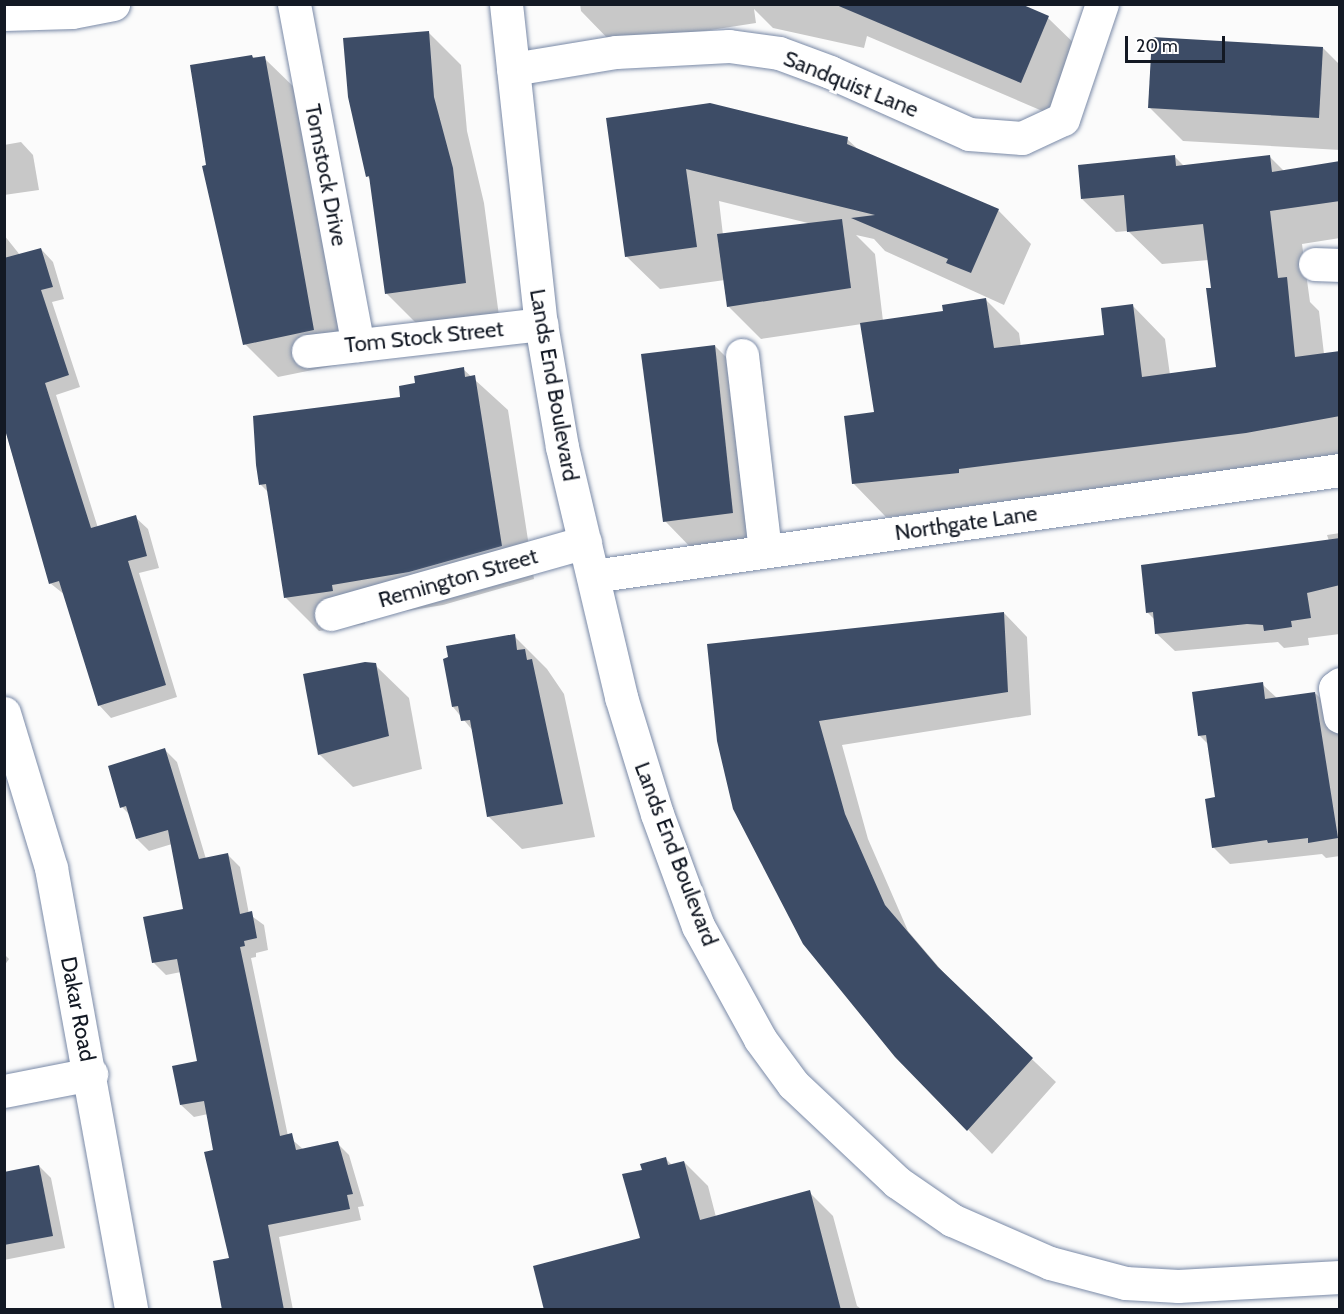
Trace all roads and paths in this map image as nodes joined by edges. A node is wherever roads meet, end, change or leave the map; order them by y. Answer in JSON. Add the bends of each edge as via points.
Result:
{"nodes":[{"id":1,"x":113,"y":4,"type":"edge"},
{"id":2,"x":294,"y":4,"type":"edge"},
{"id":3,"x":506,"y":4,"type":"edge"},
{"id":4,"x":1102,"y":4,"type":"edge"},
{"id":5,"x":4,"y":14,"type":"edge"},
{"id":6,"x":513,"y":69,"type":"junction"},
{"id":7,"x":541,"y":324,"type":"junction"},
{"id":8,"x":358,"y":345,"type":"junction"},
{"id":9,"x":308,"y":351,"type":"dead end"},
{"id":10,"x":742,"y":355,"type":"dead end"},
{"id":11,"x":1340,"y":470,"type":"edge"},
{"id":12,"x":585,"y":542,"type":"junction"},
{"id":13,"x":765,"y":551,"type":"junction"},
{"id":14,"x":592,"y":576,"type":"junction"},
{"id":15,"x":331,"y":614,"type":"dead end"},
{"id":16,"x":1340,"y":684,"type":"edge"},
{"id":17,"x":4,"y":713,"type":"edge"},
{"id":18,"x":1340,"y":717,"type":"edge"},
{"id":19,"x":91,"y":1074,"type":"junction"},
{"id":20,"x":4,"y":1091,"type":"edge"},
{"id":21,"x":1340,"y":1277,"type":"edge"},
{"id":22,"x":1178,"y":1298,"type":"edge"},
{"id":23,"x":131,"y":1310,"type":"edge"}],
"edges":[{"from":1,"to":5,"type":"street","via":[[72,12]]},
{"from":2,"to":8,"type":"street","name":"Tomstock Drive"},
{"from":3,"to":6,"type":"street","name":"Lands End Boulevard"},
{"from":4,"to":6,"type":"street","name":"Sandquist Lane","via":[[1063,119],[1022,138],[969,134],[779,53],[729,46],[616,52]]},
{"from":6,"to":7,"type":"street","name":"Lands End Boulevard"},
{"from":7,"to":8,"type":"street","name":"Tom Stock Street"},
{"from":7,"to":12,"type":"street","name":"Lands End Boulevard","via":[[562,447]]},
{"from":8,"to":9,"type":"street","name":"Tom Stock Street"},
{"from":10,"to":13,"type":"street"},
{"from":11,"to":13,"type":"street","name":"Northgate Lane"},
{"from":12,"to":14,"type":"street","name":"Lands End Boulevard"},
{"from":12,"to":15,"type":"street","name":"Remington Street"},
{"from":13,"to":14,"type":"street","name":"Northgate Lane"},
{"from":14,"to":22,"type":"street","name":"Lands End Boulevard","via":[[621,697],[657,814],[698,926],[760,1039],[793,1084],[897,1182],[952,1220],[1050,1263]]},
{"from":16,"to":18,"type":"street","via":[[1335,688]]},
{"from":17,"to":19,"type":"street","name":"Dakar Road","via":[[51,868]]},
{"from":19,"to":20,"type":"street"},
{"from":19,"to":23,"type":"street","name":"Dakar Road"},
{"from":21,"to":22,"type":"street","name":"Lands End Boulevard"}]}
